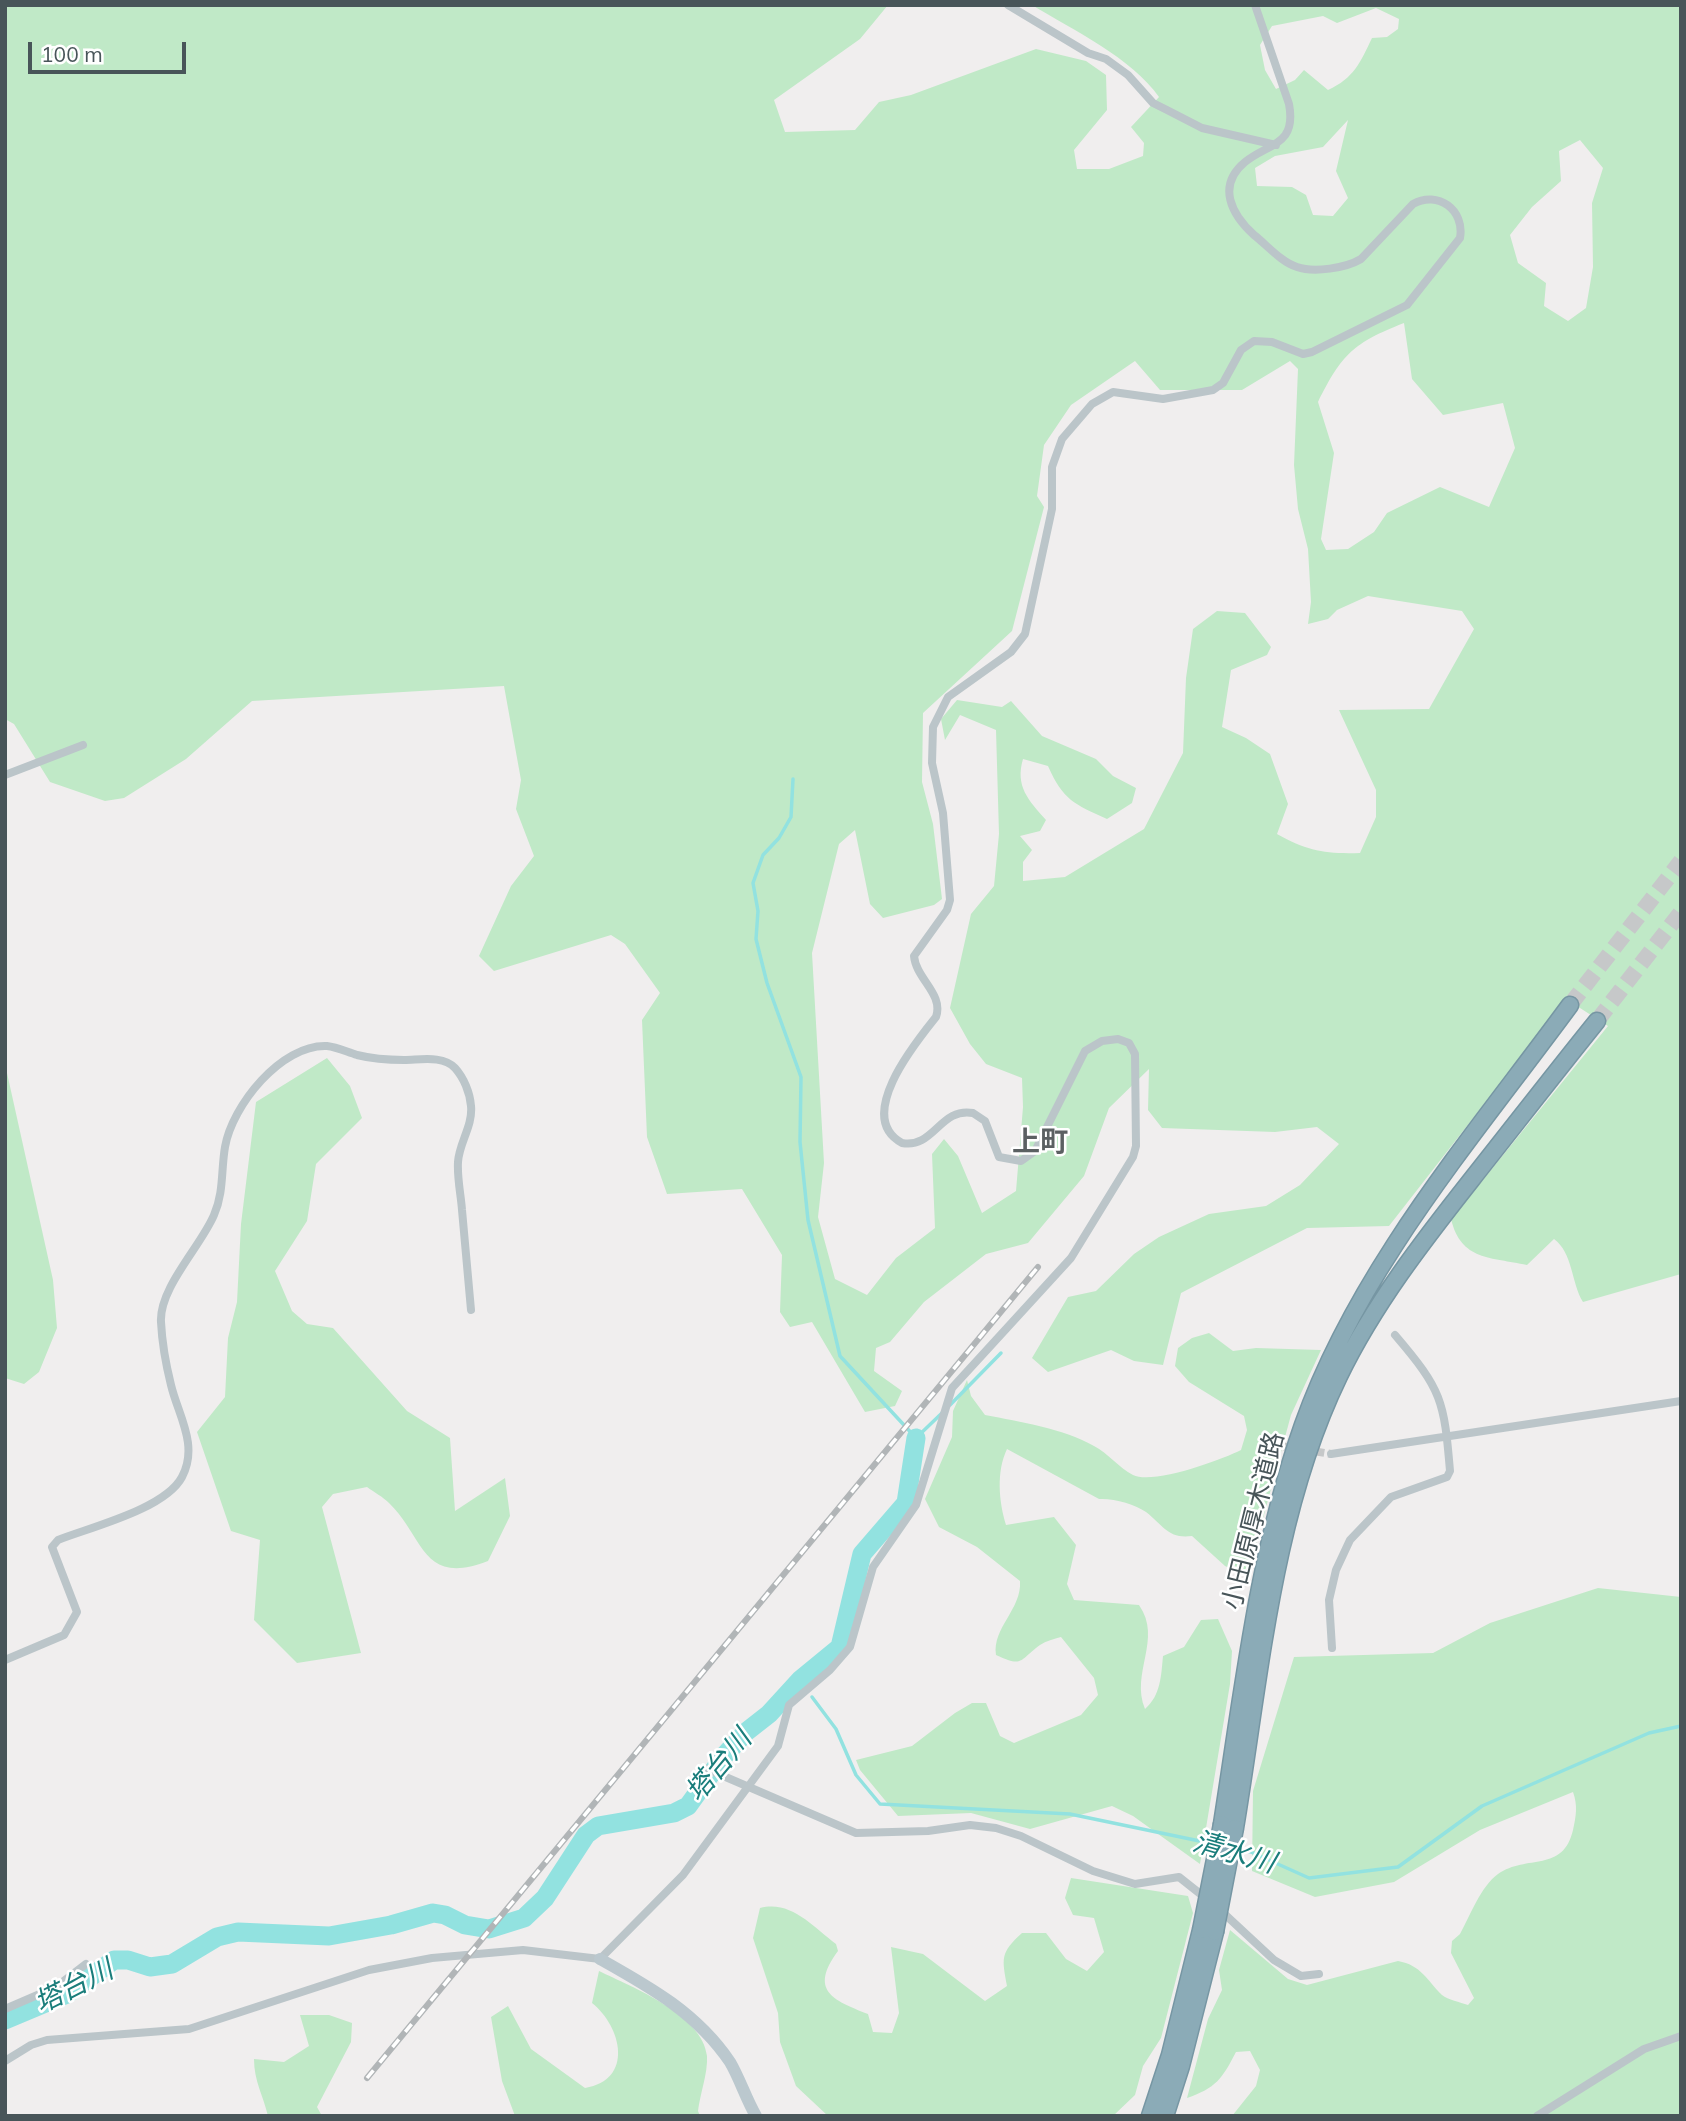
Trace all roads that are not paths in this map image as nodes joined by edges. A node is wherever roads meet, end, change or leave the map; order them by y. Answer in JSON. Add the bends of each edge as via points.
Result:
{"nodes":[{"id":1,"x":1008,"y":5,"type":"edge"},
{"id":2,"x":1255,"y":5,"type":"edge"},
{"id":3,"x":1276,"y":145,"type":"junction"},
{"id":4,"x":83,"y":745,"type":"dead end"},
{"id":5,"x":5,"y":775,"type":"edge"},
{"id":6,"x":1570,"y":1005,"type":"tunnel mouth"},
{"id":7,"x":1597,"y":1021,"type":"tunnel mouth"},
{"id":8,"x":471,"y":1310,"type":"dead end"},
{"id":9,"x":1395,"y":1335,"type":"dead end"},
{"id":10,"x":1681,"y":1401,"type":"edge"},
{"id":11,"x":1447,"y":1437,"type":"junction"},
{"id":12,"x":1331,"y":1454,"type":"tunnel mouth"},
{"id":13,"x":1332,"y":1648,"type":"dead end"},
{"id":14,"x":5,"y":1660,"type":"edge"},
{"id":15,"x":707,"y":1769,"type":"dead end"},
{"id":16,"x":746,"y":1787,"type":"junction"},
{"id":17,"x":1228,"y":1826,"type":"junction"},
{"id":18,"x":1208,"y":1931,"type":"junction"},
{"id":19,"x":600,"y":1959,"type":"junction"},
{"id":20,"x":86,"y":1964,"type":"dead end"},
{"id":21,"x":1319,"y":1974,"type":"dead end"},
{"id":22,"x":5,"y":2008,"type":"edge"},
{"id":23,"x":1681,"y":2036,"type":"edge"},
{"id":24,"x":5,"y":2061,"type":"edge"},
{"id":25,"x":756,"y":2116,"type":"edge"},
{"id":26,"x":1150,"y":2116,"type":"edge"},
{"id":27,"x":1165,"y":2116,"type":"edge"},
{"id":28,"x":1537,"y":2116,"type":"edge"}],
"edges":[{"from":1,"to":3,"type":"street","via":[[1106,59],[1153,103],[1202,128]]},
{"from":2,"to":3,"type":"street","via":[[1290,110],[1287,131]]},
{"from":3,"to":16,"type":"street","via":[[1241,165],[1230,185],[1229,200],[1240,222],[1290,264],[1312,269],[1356,262],[1423,199],[1441,200],[1452,208],[1461,224],[1460,238],[1404,307],[1306,354],[1267,340],[1249,344],[1223,383],[1208,391],[1163,399],[1124,391],[1105,395],[1067,432],[1058,448],[1051,476],[1052,509],[1025,634],[1011,652],[948,697],[933,727],[932,763],[943,813],[950,900],[914,957],[917,972],[938,1009],[896,1070],[885,1113],[893,1137],[912,1144],[928,1138],[950,1115],[973,1112],[985,1121],[999,1157],[1021,1161],[1035,1151],[1081,1055],[1102,1041],[1118,1039],[1129,1043],[1135,1054],[1136,1152],[1071,1258],[952,1388],[916,1505],[873,1567],[850,1647],[789,1705],[778,1746]]},
{"from":4,"to":5,"type":"street"},
{"from":6,"to":17,"type":"highway","name":"小田原厚木道路","via":[[1389,1256],[1325,1371],[1284,1483],[1270,1543]]},
{"from":7,"to":17,"type":"highway","name":"小田原厚木道路","via":[[1409,1262],[1339,1377],[1301,1474]]},
{"from":8,"to":14,"type":"street","via":[[458,1163],[471,1107],[456,1069],[437,1060],[385,1060],[329,1046],[289,1056],[278,1064],[240,1106],[225,1147],[216,1212],[161,1313],[171,1385],[188,1438],[183,1475],[159,1501],[58,1540],[52,1547],[77,1612],[64,1635]]},
{"from":9,"to":11,"type":"street","via":[[1434,1382],[1443,1404]]},
{"from":10,"to":11,"type":"street"},
{"from":11,"to":12,"type":"street"},
{"from":11,"to":13,"type":"street","via":[[1447,1477],[1391,1497],[1350,1540],[1329,1600]]},
{"from":15,"to":16,"type":"street"},
{"from":16,"to":19,"type":"street","via":[[683,1875]]},
{"from":16,"to":21,"type":"street","via":[[856,1833],[928,1832],[970,1825],[996,1828],[1093,1871],[1135,1884],[1179,1877],[1236,1922],[1274,1960],[1301,1976]]},
{"from":17,"to":18,"type":"highway","name":"小田原厚木道路","bridge":true},
{"from":18,"to":26,"type":"highway","name":"小田原厚木道路"},
{"from":18,"to":27,"type":"highway","name":"小田原厚木道路","via":[[1181,2066]]},
{"from":19,"to":24,"type":"street","via":[[523,1950],[389,1965],[189,2029],[62,2037],[31,2045]]},
{"from":19,"to":25,"type":"street","via":[[673,2002],[704,2030],[729,2062]]},
{"from":20,"to":22,"type":"street","via":[[56,1987]]},
{"from":23,"to":28,"type":"street","via":[[1644,2049]]}]}
